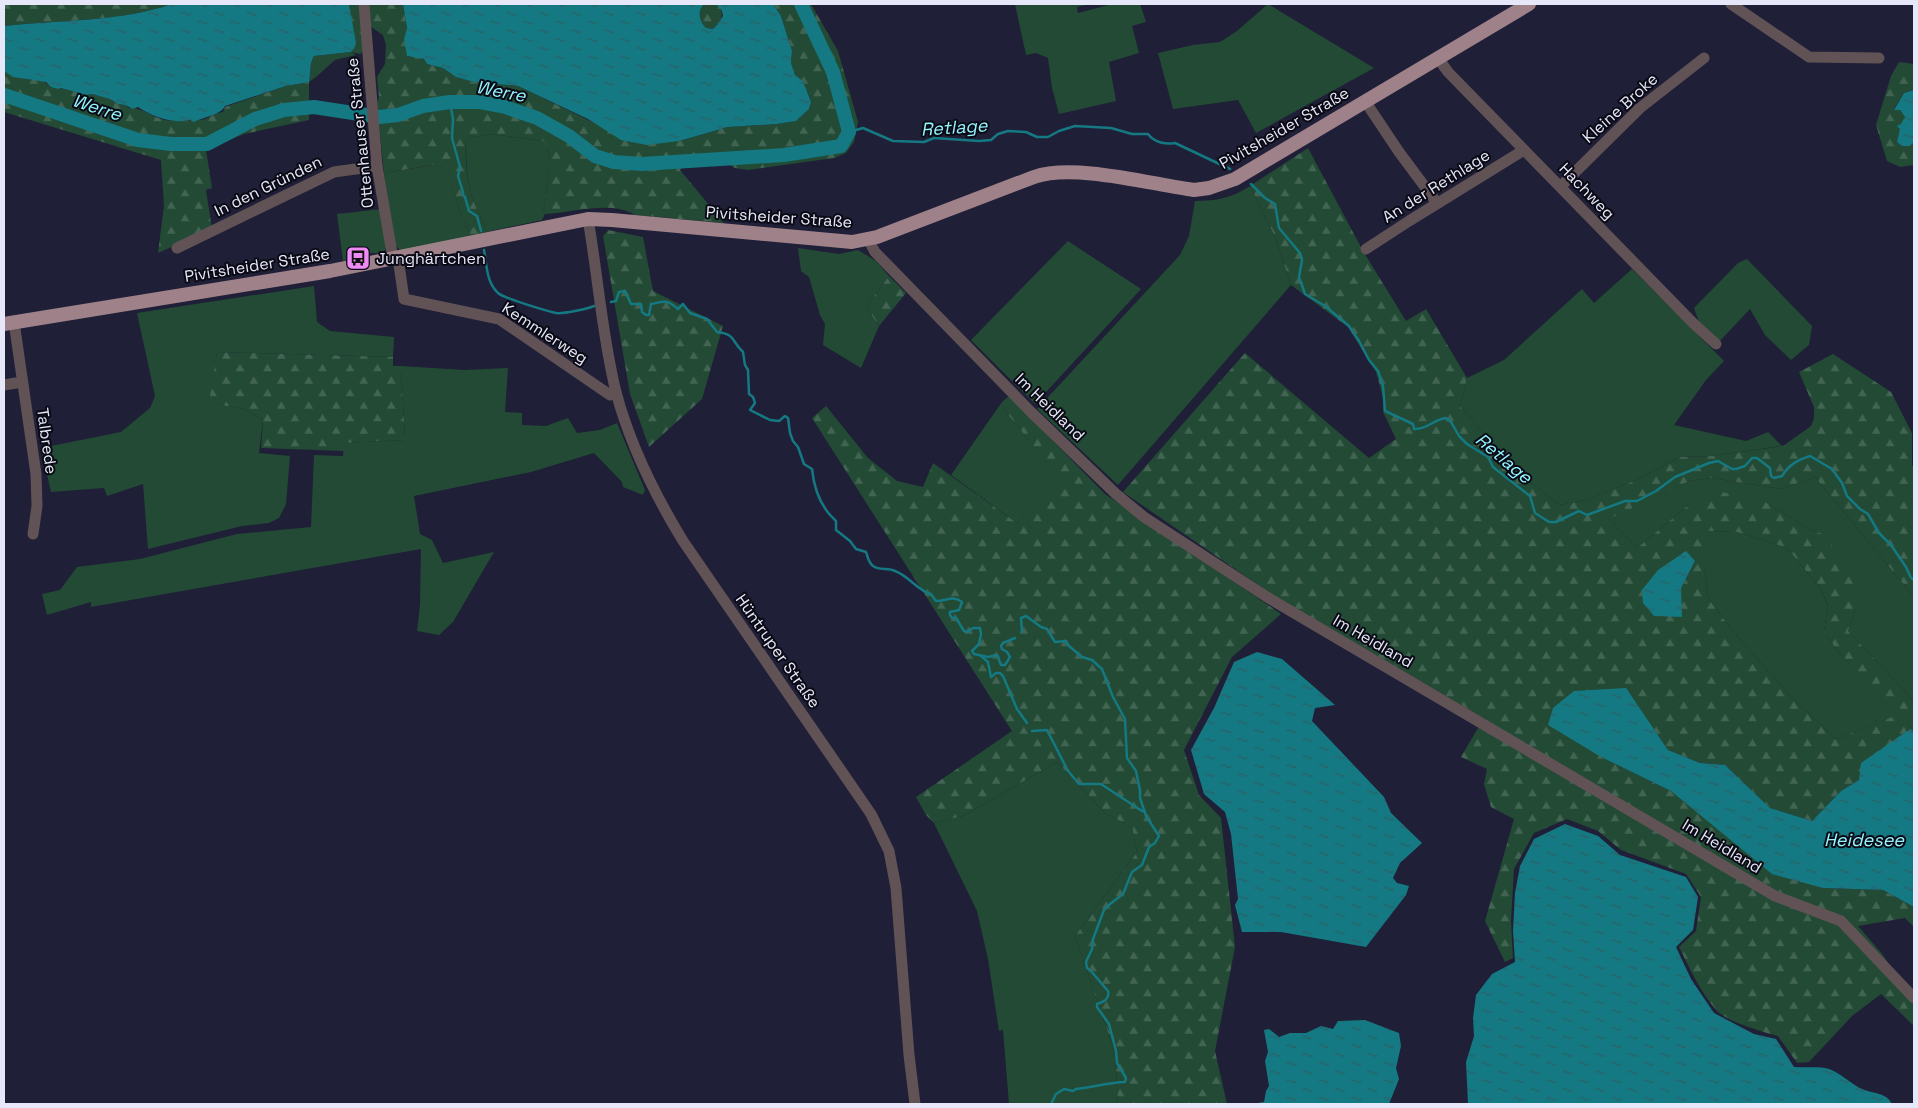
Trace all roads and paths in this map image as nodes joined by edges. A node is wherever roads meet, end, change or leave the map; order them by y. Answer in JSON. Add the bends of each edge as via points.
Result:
{"nodes":[{"id":1,"x":364,"y":4,"type":"edge"},
{"id":2,"x":1529,"y":4,"type":"edge"},
{"id":3,"x":1731,"y":4,"type":"edge"},
{"id":4,"x":1438,"y":58,"type":"junction"},
{"id":5,"x":1704,"y":58,"type":"dead end"},
{"id":6,"x":1880,"y":58,"type":"dead end"},
{"id":7,"x":1365,"y":101,"type":"junction"},
{"id":8,"x":1524,"y":150,"type":"junction"},
{"id":9,"x":377,"y":166,"type":"junction"},
{"id":10,"x":1560,"y":186,"type":"junction"},
{"id":11,"x":1437,"y":204,"type":"junction"},
{"id":12,"x":588,"y":219,"type":"junction"},
{"id":13,"x":868,"y":239,"type":"junction"},
{"id":14,"x":177,"y":248,"type":"dead end"},
{"id":15,"x":1366,"y":249,"type":"dead end"},
{"id":16,"x":395,"y":258,"type":"junction"},
{"id":17,"x":9,"y":323,"type":"edge"},
{"id":18,"x":1716,"y":344,"type":"dead end"},
{"id":19,"x":22,"y":382,"type":"junction"},
{"id":20,"x":4,"y":385,"type":"edge"},
{"id":21,"x":616,"y":392,"type":"junction"},
{"id":22,"x":33,"y":534,"type":"dead end"},
{"id":23,"x":1914,"y":998,"type":"edge"},
{"id":24,"x":915,"y":1104,"type":"edge"}],
"edges":[{"from":1,"to":9,"type":"street","name":"Ottenhauser Straße"},
{"from":2,"to":4,"type":"main road","name":"Pivitsheider Straße"},
{"from":3,"to":6,"type":"street","via":[[1808,58]]},
{"from":4,"to":7,"type":"main road","name":"Pivitsheider Straße"},
{"from":4,"to":8,"type":"street","name":"Hachweg"},
{"from":5,"to":10,"type":"street","name":"Kleine Broke","via":[[1640,108]]},
{"from":7,"to":11,"type":"street"},
{"from":7,"to":13,"type":"main road","name":"Pivitsheider Straße","via":[[1235,179],[1209,188],[1194,190],[1076,172],[1056,173],[1034,177]]},
{"from":8,"to":10,"type":"street","name":"Hachweg"},
{"from":8,"to":11,"type":"street","name":"An der Rethlage"},
{"from":9,"to":14,"type":"street","name":"In den Gründen","via":[[334,172]]},
{"from":9,"to":16,"type":"street","name":"Ottenhauser Straße"},
{"from":10,"to":18,"type":"street","name":"Hachweg"},
{"from":11,"to":15,"type":"street","name":"An der Rethlage"},
{"from":12,"to":13,"type":"main road","name":"Pivitsheider Straße","via":[[834,241]]},
{"from":12,"to":16,"type":"main road","name":"Pivitsheider Straße"},
{"from":12,"to":21,"type":"street","name":"Hüntruper Straße"},
{"from":13,"to":23,"type":"street","name":"Im Heidland","via":[[874,252],[1031,412],[1144,518],[1267,597],[1775,896],[1841,921]]},
{"from":16,"to":17,"type":"main road","name":"Pivitsheider Straße"},
{"from":16,"to":21,"type":"street","name":"Kemmlerweg","via":[[404,299],[499,319],[610,395]]},
{"from":17,"to":19,"type":"street","name":"Talbrede"},
{"from":19,"to":20,"type":"street"},
{"from":19,"to":22,"type":"street","name":"Talbrede","via":[[36,474],[37,506]]},
{"from":21,"to":24,"type":"street","name":"Hüntruper Straße","via":[[640,460],[673,524],[871,814],[889,851],[898,908]]}]}
